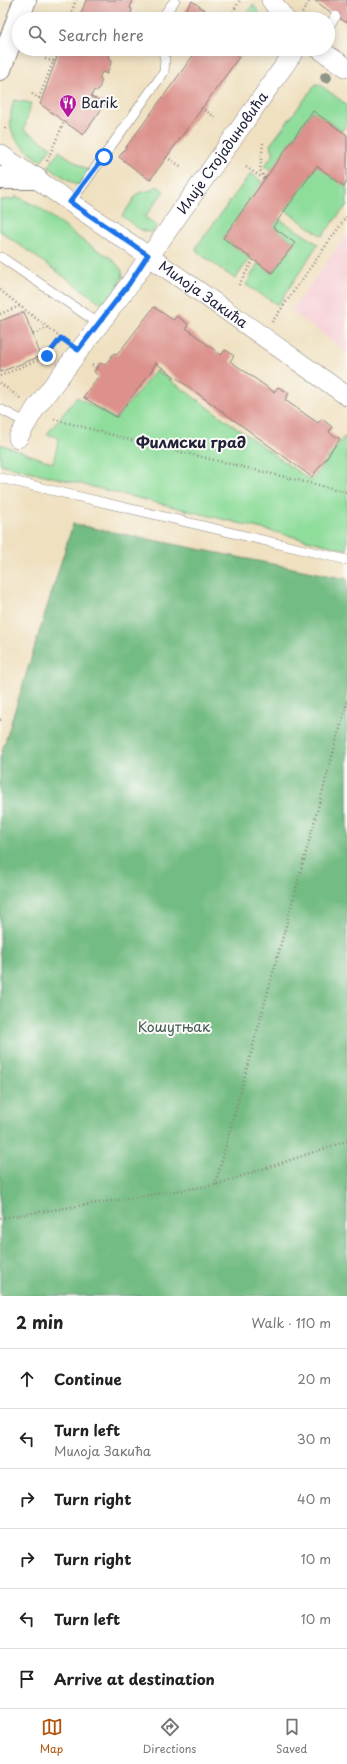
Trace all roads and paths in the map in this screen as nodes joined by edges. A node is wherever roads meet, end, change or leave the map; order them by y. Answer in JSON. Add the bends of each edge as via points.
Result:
{"nodes":[{"id":1,"x":25,"y":0,"type":"edge"},
{"id":2,"x":76,"y":0,"type":"edge"},
{"id":3,"x":175,"y":0,"type":"edge"},
{"id":4,"x":240,"y":0,"type":"edge"},
{"id":5,"x":271,"y":0,"type":"edge"},
{"id":6,"x":310,"y":0,"type":"edge"},
{"id":7,"x":21,"y":12,"type":"edge"},
{"id":8,"x":72,"y":12,"type":"edge"},
{"id":9,"x":166,"y":12,"type":"edge"},
{"id":10,"x":233,"y":12,"type":"edge"},
{"id":11,"x":287,"y":12,"type":"edge"},
{"id":12,"x":298,"y":12,"type":"edge"},
{"id":13,"x":12,"y":36,"type":"edge"},
{"id":14,"x":56,"y":56,"type":"edge"},
{"id":15,"x":164,"y":56,"type":"edge"},
{"id":16,"x":291,"y":56,"type":"edge"},
{"id":17,"x":329,"y":56,"type":"edge"},
{"id":18,"x":45,"y":59,"type":"dead end"},
{"id":19,"x":54,"y":62,"type":"junction"},
{"id":20,"x":347,"y":68,"type":"edge"},
{"id":21,"x":0,"y":69,"type":"edge"},
{"id":22,"x":32,"y":94,"type":"dead end"},
{"id":23,"x":201,"y":108,"type":"dead end"},
{"id":24,"x":218,"y":118,"type":"dead end"},
{"id":25,"x":64,"y":122,"type":"dead end"},
{"id":26,"x":263,"y":143,"type":"dead end"},
{"id":27,"x":0,"y":154,"type":"edge"},
{"id":28,"x":166,"y":157,"type":"dead end"},
{"id":29,"x":182,"y":167,"type":"dead end"},
{"id":30,"x":246,"y":167,"type":"dead end"},
{"id":31,"x":40,"y":173,"type":"junction"},
{"id":32,"x":0,"y":178,"type":"edge"},
{"id":33,"x":70,"y":202,"type":"junction"},
{"id":34,"x":347,"y":216,"type":"edge"},
{"id":35,"x":148,"y":255,"type":"junction"},
{"id":36,"x":1,"y":257,"type":"edge"},
{"id":37,"x":253,"y":260,"type":"dead end"},
{"id":38,"x":239,"y":284,"type":"dead end"},
{"id":39,"x":0,"y":290,"type":"edge"},
{"id":40,"x":20,"y":306,"type":"junction"},
{"id":41,"x":0,"y":314,"type":"edge"},
{"id":42,"x":98,"y":323,"type":"junction"},
{"id":43,"x":47,"y":328,"type":"junction"},
{"id":44,"x":33,"y":334,"type":"dead end"},
{"id":45,"x":262,"y":336,"type":"junction"},
{"id":46,"x":61,"y":338,"type":"junction"},
{"id":47,"x":78,"y":350,"type":"junction"},
{"id":48,"x":92,"y":365,"type":"dead end"},
{"id":49,"x":96,"y":368,"type":"dead end"},
{"id":50,"x":0,"y":376,"type":"edge"},
{"id":51,"x":0,"y":383,"type":"edge"},
{"id":52,"x":347,"y":396,"type":"edge"},
{"id":53,"x":0,"y":409,"type":"edge"},
{"id":54,"x":54,"y":419,"type":"dead end"},
{"id":55,"x":27,"y":423,"type":"junction"},
{"id":56,"x":0,"y":478,"type":"edge"},
{"id":57,"x":347,"y":492,"type":"edge"},
{"id":58,"x":347,"y":560,"type":"edge"},
{"id":59,"x":347,"y":702,"type":"edge"},
{"id":60,"x":347,"y":1141,"type":"edge"},
{"id":61,"x":215,"y":1185,"type":"junction"},
{"id":62,"x":0,"y":1218,"type":"edge"}],
"edges":[{"from":1,"to":7,"type":"main road"},
{"from":2,"to":8,"type":"path"},
{"from":3,"to":9,"type":"lane"},
{"from":4,"to":10,"type":"path"},
{"from":5,"to":11,"type":"street"},
{"from":6,"to":12,"type":"path"},
{"from":13,"to":21,"type":"main road"},
{"from":14,"to":19,"type":"path"},
{"from":15,"to":33,"type":"lane","via":[[164,72]]},
{"from":16,"to":35,"type":"street","name":"Илије Стојадиновића"},
{"from":17,"to":20,"type":"street"},
{"from":18,"to":19,"type":"path"},
{"from":19,"to":22,"type":"path","via":[[39,98]]},
{"from":23,"to":24,"type":"path"},
{"from":25,"to":31,"type":"path"},
{"from":26,"to":30,"type":"path","via":[[260,170],[265,179]]},
{"from":27,"to":31,"type":"street","name":"Милоја Закића"},
{"from":28,"to":29,"type":"path"},
{"from":31,"to":32,"type":"main road"},
{"from":31,"to":33,"type":"street","name":"Милоја Закића"},
{"from":33,"to":35,"type":"street","name":"Милоја Закића"},
{"from":34,"to":45,"type":"path"},
{"from":35,"to":42,"type":"street","name":"Илије Стојадиновића"},
{"from":35,"to":45,"type":"street","name":"Милоја Закића"},
{"from":36,"to":42,"type":"lane"},
{"from":37,"to":38,"type":"path"},
{"from":39,"to":40,"type":"path"},
{"from":40,"to":41,"type":"path"},
{"from":40,"to":43,"type":"path"},
{"from":42,"to":47,"type":"street","name":"Илије Стојадиновића"},
{"from":43,"to":44,"type":"path"},
{"from":43,"to":46,"type":"path"},
{"from":45,"to":52,"type":"street","name":"Милоја Закића"},
{"from":46,"to":47,"type":"path"},
{"from":46,"to":50,"type":"path","via":[[47,356]]},
{"from":47,"to":55,"type":"street","name":"Илије Стојадиновића"},
{"from":48,"to":49,"type":"path"},
{"from":51,"to":55,"type":"path"},
{"from":53,"to":55,"type":"lane"},
{"from":54,"to":57,"type":"path"},
{"from":56,"to":58,"type":"lane"},
{"from":59,"to":61,"type":"path"},
{"from":60,"to":61,"type":"path"},
{"from":61,"to":62,"type":"path"}]}
